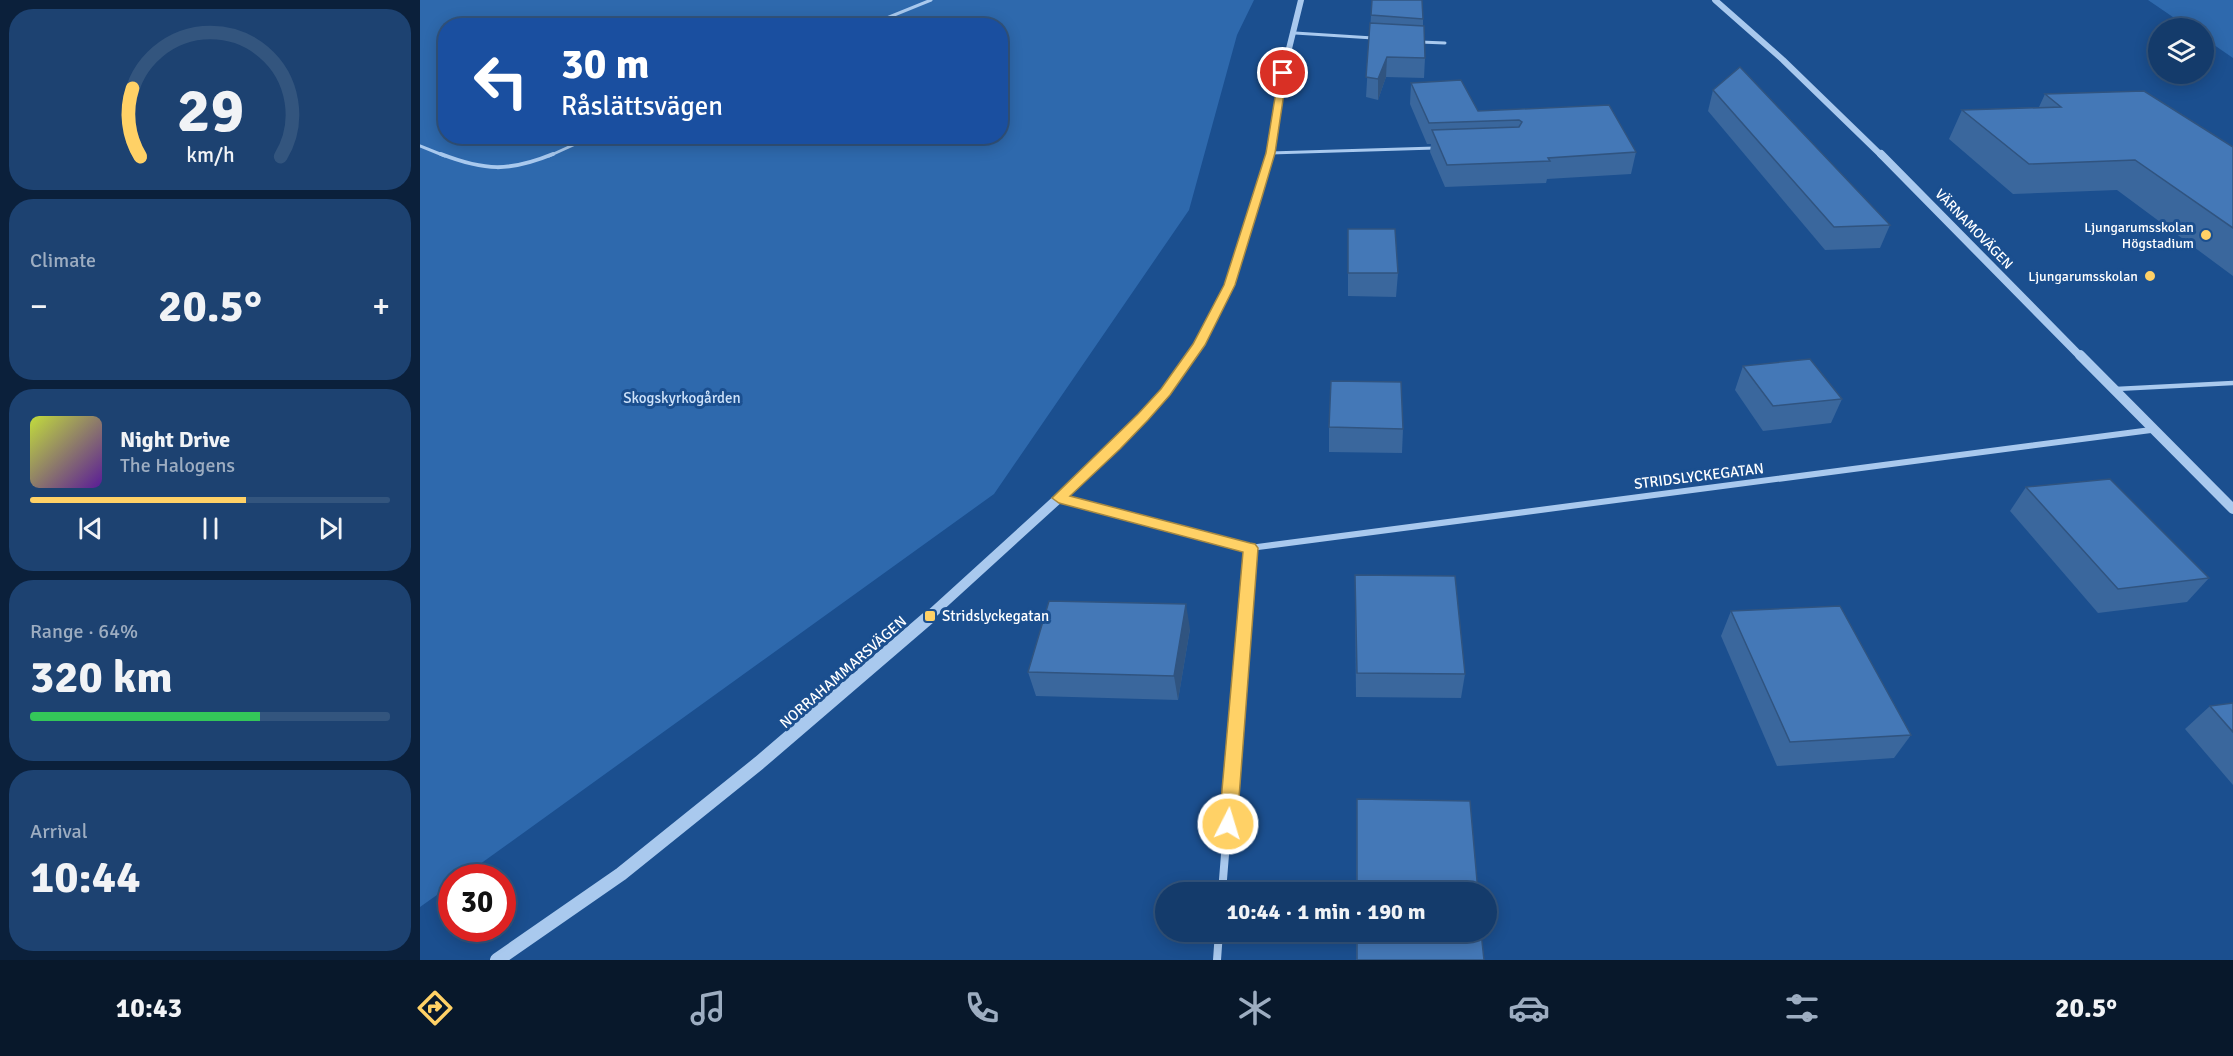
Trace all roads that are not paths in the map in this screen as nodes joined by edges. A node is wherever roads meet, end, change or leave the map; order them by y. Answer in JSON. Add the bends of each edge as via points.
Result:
{"nodes":[{"id":1,"x":931,"y":0,"type":"edge"},
{"id":2,"x":1301,"y":0,"type":"edge"},
{"id":3,"x":1715,"y":0,"type":"edge"},
{"id":4,"x":887,"y":18,"type":"edge"},
{"id":5,"x":1295,"y":33,"type":"junction"},
{"id":6,"x":1376,"y":39,"type":"edge"},
{"id":7,"x":1410,"y":41,"type":"edge"},
{"id":8,"x":1445,"y":43,"type":"dead end"},
{"id":9,"x":574,"y":144,"type":"edge"},
{"id":10,"x":420,"y":146,"type":"edge"},
{"id":11,"x":1446,"y":147,"type":"edge"},
{"id":12,"x":1270,"y":153,"type":"junction"},
{"id":13,"x":2233,"y":383,"type":"edge"},
{"id":14,"x":2112,"y":390,"type":"junction"},
{"id":15,"x":2151,"y":430,"type":"junction"},
{"id":16,"x":1059,"y":498,"type":"junction"},
{"id":17,"x":2233,"y":509,"type":"edge"},
{"id":18,"x":1250,"y":548,"type":"junction"},
{"id":19,"x":1223,"y":882,"type":"edge"},
{"id":20,"x":1218,"y":942,"type":"edge"},
{"id":21,"x":497,"y":960,"type":"edge"},
{"id":22,"x":1217,"y":960,"type":"edge"}],
"edges":[{"from":1,"to":4,"type":"lane"},
{"from":2,"to":5,"type":"street","name":"NORRAHAMMARSVÄGEN"},
{"from":3,"to":14,"type":"street","name":"VÄRNAMOVÄGEN","via":[[1918,191]]},
{"from":5,"to":6,"type":"lane"},
{"from":5,"to":12,"type":"street","name":"NORRAHAMMARSVÄGEN","via":[[1283,73]]},
{"from":7,"to":8,"type":"lane"},
{"from":9,"to":10,"type":"lane","via":[[530,162],[499,169],[481,167]]},
{"from":11,"to":12,"type":"lane"},
{"from":12,"to":16,"type":"street","name":"NORRAHAMMARSVÄGEN","via":[[1229,285],[1199,345],[1143,417]]},
{"from":13,"to":14,"type":"lane"},
{"from":14,"to":15,"type":"street","name":"VÄRNAMOVÄGEN"},
{"from":15,"to":17,"type":"street","name":"VÄRNAMOVÄGEN"},
{"from":15,"to":18,"type":"street","name":"STRIDSLYCKEGATAN"},
{"from":16,"to":18,"type":"street"},
{"from":16,"to":21,"type":"street","name":"NORRAHAMMARSVÄGEN","via":[[930,616],[759,763],[621,874]]},
{"from":18,"to":19,"type":"street"},
{"from":20,"to":22,"type":"street"}]}
